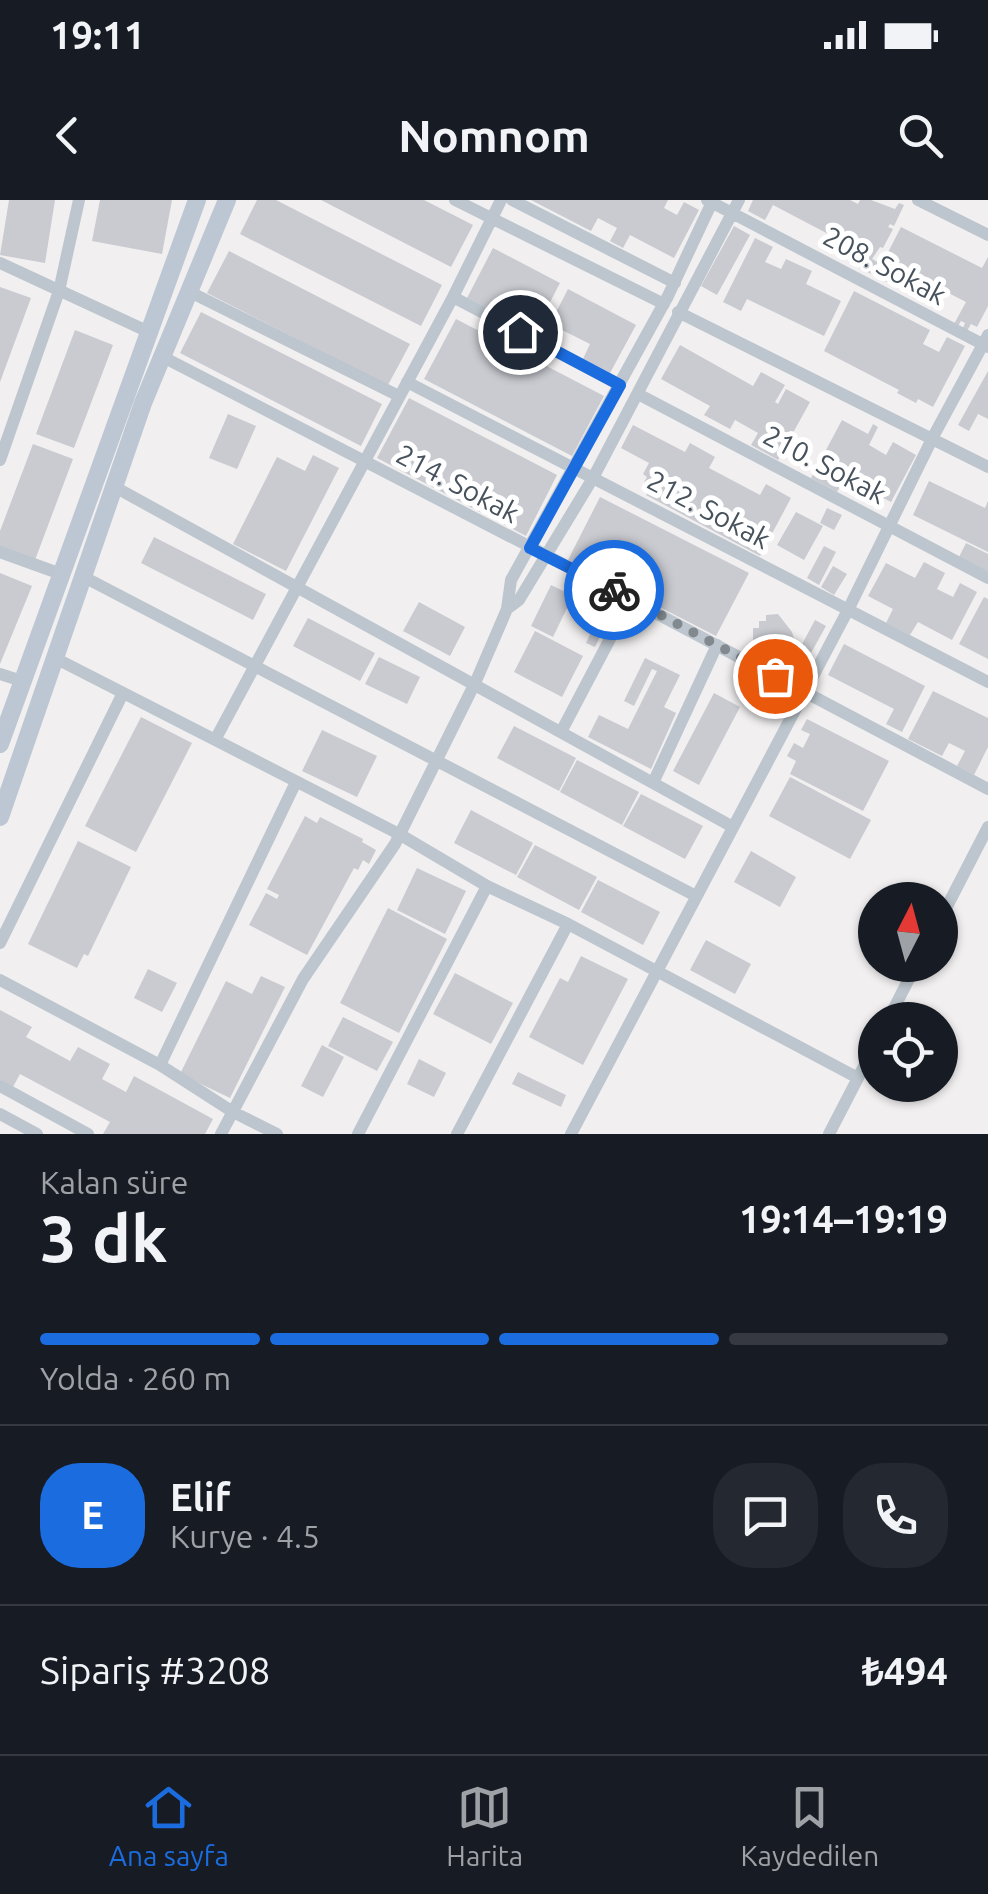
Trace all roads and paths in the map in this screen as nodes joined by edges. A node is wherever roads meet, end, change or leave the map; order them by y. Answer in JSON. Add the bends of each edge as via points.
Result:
{"nodes":[{"id":1,"x":78,"y":200,"type":"edge"},
{"id":2,"x":197,"y":200,"type":"edge"},
{"id":3,"x":227,"y":200,"type":"edge"},
{"id":4,"x":455,"y":200,"type":"edge"},
{"id":5,"x":501,"y":200,"type":"edge"},
{"id":6,"x":512,"y":200,"type":"edge"},
{"id":7,"x":740,"y":200,"type":"edge"},
{"id":8,"x":918,"y":200,"type":"edge"},
{"id":9,"x":710,"y":201,"type":"edge"},
{"id":10,"x":732,"y":214,"type":"junction"},
{"id":11,"x":492,"y":218,"type":"junction"},
{"id":12,"x":988,"y":236,"type":"edge"},
{"id":13,"x":0,"y":264,"type":"edge"},
{"id":14,"x":675,"y":283,"type":"junction"},
{"id":15,"x":59,"y":290,"type":"junction"},
{"id":16,"x":190,"y":292,"type":"junction"},
{"id":17,"x":453,"y":297,"type":"junction"},
{"id":18,"x":664,"y":304,"type":"junction"},
{"id":19,"x":678,"y":312,"type":"junction"},
{"id":20,"x":149,"y":332,"type":"junction"},
{"id":21,"x":986,"y":342,"type":"edge"},
{"id":22,"x":162,"y":356,"type":"junction"},
{"id":23,"x":407,"y":382,"type":"junction"},
{"id":24,"x":620,"y":385,"type":"junction"},
{"id":25,"x":638,"y":394,"type":"junction"},
{"id":26,"x":399,"y":396,"type":"junction"},
{"id":27,"x":933,"y":438,"type":"junction"},
{"id":28,"x":0,"y":460,"type":"edge"},
{"id":29,"x":364,"y":461,"type":"junction"},
{"id":30,"x":988,"y":467,"type":"edge"},
{"id":31,"x":576,"y":468,"type":"junction"},
{"id":32,"x":593,"y":478,"type":"junction"},
{"id":33,"x":113,"y":486,"type":"junction"},
{"id":34,"x":890,"y":526,"type":"junction"},
{"id":35,"x":530,"y":548,"type":"junction"},
{"id":36,"x":0,"y":552,"type":"edge"},
{"id":37,"x":546,"y":554,"type":"junction"},
{"id":38,"x":61,"y":574,"type":"junction"},
{"id":39,"x":82,"y":576,"type":"junction"},
{"id":40,"x":988,"y":578,"type":"edge"},
{"id":41,"x":298,"y":588,"type":"junction"},
{"id":42,"x":630,"y":599,"type":"junction"},
{"id":43,"x":508,"y":609,"type":"junction"},
{"id":44,"x":848,"y":610,"type":"junction"},
{"id":45,"x":716,"y":645,"type":"junction"},
{"id":46,"x":53,"y":657,"type":"junction"},
{"id":47,"x":257,"y":667,"type":"junction"},
{"id":48,"x":0,"y":674,"type":"edge"},
{"id":49,"x":22,"y":681,"type":"junction"},
{"id":50,"x":988,"y":682,"type":"edge"},
{"id":51,"x":474,"y":684,"type":"junction"},
{"id":52,"x":804,"y":692,"type":"junction"},
{"id":53,"x":122,"y":693,"type":"junction"},
{"id":54,"x":561,"y":732,"type":"junction"},
{"id":55,"x":215,"y":740,"type":"junction"},
{"id":56,"x":0,"y":744,"type":"edge"},
{"id":57,"x":436,"y":760,"type":"junction"},
{"id":58,"x":296,"y":782,"type":"junction"},
{"id":59,"x":654,"y":783,"type":"junction"},
{"id":60,"x":988,"y":789,"type":"edge"},
{"id":61,"x":0,"y":817,"type":"edge"},
{"id":62,"x":733,"y":826,"type":"junction"},
{"id":63,"x":988,"y":827,"type":"edge"},
{"id":64,"x":399,"y":834,"type":"junction"},
{"id":65,"x":958,"y":885,"type":"edge"},
{"id":66,"x":487,"y":886,"type":"junction"},
{"id":67,"x":696,"y":896,"type":"junction"},
{"id":68,"x":568,"y":924,"type":"junction"},
{"id":69,"x":0,"y":943,"type":"edge"},
{"id":70,"x":657,"y":972,"type":"junction"},
{"id":71,"x":0,"y":980,"type":"edge"},
{"id":72,"x":160,"y":1065,"type":"junction"},
{"id":73,"x":858,"y":1078,"type":"joint"},
{"id":74,"x":0,"y":1086,"type":"edge"},
{"id":75,"x":233,"y":1112,"type":"junction"},
{"id":76,"x":0,"y":1114,"type":"edge"},
{"id":77,"x":36,"y":1134,"type":"edge"},
{"id":78,"x":88,"y":1134,"type":"edge"},
{"id":79,"x":221,"y":1134,"type":"edge"},
{"id":80,"x":278,"y":1134,"type":"edge"},
{"id":81,"x":358,"y":1134,"type":"edge"},
{"id":82,"x":457,"y":1134,"type":"edge"},
{"id":83,"x":572,"y":1134,"type":"edge"},
{"id":84,"x":829,"y":1134,"type":"edge"}],
"edges":[{"from":1,"to":15,"type":"street"},
{"from":2,"to":20,"type":"main road"},
{"from":3,"to":16,"type":"main road"},
{"from":4,"to":11,"type":"street"},
{"from":5,"to":11,"type":"street"},
{"from":6,"to":14,"type":"street"},
{"from":7,"to":10,"type":"street"},
{"from":8,"to":12,"type":"street"},
{"from":9,"to":10,"type":"street","name":"208. Sokak"},
{"from":9,"to":14,"type":"street"},
{"from":10,"to":19,"type":"street"},
{"from":10,"to":21,"type":"street","name":"208. Sokak"},
{"from":11,"to":17,"type":"street"},
{"from":11,"to":18,"type":"street"},
{"from":13,"to":15,"type":"street"},
{"from":14,"to":18,"type":"street"},
{"from":15,"to":20,"type":"street"},
{"from":15,"to":28,"type":"street"},
{"from":16,"to":22,"type":"main road"},
{"from":16,"to":26,"type":"street"},
{"from":17,"to":23,"type":"street"},
{"from":17,"to":24,"type":"street"},
{"from":18,"to":24,"type":"street"},
{"from":19,"to":25,"type":"street"},
{"from":19,"to":27,"type":"street"},
{"from":20,"to":38,"type":"main road"},
{"from":21,"to":27,"type":"street"},
{"from":22,"to":29,"type":"street","name":"214. Sokak"},
{"from":22,"to":33,"type":"main road"},
{"from":23,"to":26,"type":"street"},
{"from":23,"to":31,"type":"street","name":"212. Sokak"},
{"from":24,"to":31,"type":"street"},
{"from":25,"to":32,"type":"street"},
{"from":25,"to":34,"type":"street","name":"210. Sokak"},
{"from":26,"to":29,"type":"street"},
{"from":27,"to":30,"type":"street"},
{"from":27,"to":34,"type":"street"},
{"from":29,"to":35,"type":"street","name":"214. Sokak"},
{"from":29,"to":41,"type":"street"},
{"from":31,"to":32,"type":"street","name":"212. Sokak"},
{"from":31,"to":35,"type":"street"},
{"from":32,"to":37,"type":"street"},
{"from":32,"to":44,"type":"street","name":"212. Sokak"},
{"from":33,"to":39,"type":"main road"},
{"from":33,"to":41,"type":"street"},
{"from":34,"to":40,"type":"street","name":"210. Sokak"},
{"from":34,"to":44,"type":"street"},
{"from":35,"to":37,"type":"street","name":"214. Sokak"},
{"from":35,"to":43,"type":"street","via":[[511,580]]},
{"from":36,"to":38,"type":"street"},
{"from":37,"to":42,"type":"street"},
{"from":37,"to":43,"type":"street"},
{"from":38,"to":49,"type":"main road"},
{"from":39,"to":46,"type":"main road"},
{"from":39,"to":47,"type":"street"},
{"from":41,"to":47,"type":"street"},
{"from":41,"to":51,"type":"street"},
{"from":42,"to":45,"type":"street"},
{"from":42,"to":54,"type":"street"},
{"from":43,"to":51,"type":"street"},
{"from":44,"to":50,"type":"street","name":"212. Sokak"},
{"from":44,"to":52,"type":"street"},
{"from":45,"to":52,"type":"street"},
{"from":45,"to":59,"type":"street"},
{"from":46,"to":53,"type":"street"},
{"from":46,"to":61,"type":"main road"},
{"from":47,"to":55,"type":"street"},
{"from":47,"to":57,"type":"street"},
{"from":48,"to":49,"type":"street"},
{"from":49,"to":56,"type":"main road"},
{"from":51,"to":54,"type":"street"},
{"from":51,"to":57,"type":"street"},
{"from":52,"to":60,"type":"street"},
{"from":52,"to":62,"type":"street"},
{"from":53,"to":55,"type":"street"},
{"from":53,"to":69,"type":"street"},
{"from":54,"to":59,"type":"street"},
{"from":55,"to":58,"type":"street"},
{"from":57,"to":64,"type":"street"},
{"from":57,"to":67,"type":"street"},
{"from":58,"to":64,"type":"street"},
{"from":58,"to":72,"type":"street"},
{"from":59,"to":62,"type":"street"},
{"from":62,"to":67,"type":"street"},
{"from":63,"to":65,"type":"street"},
{"from":64,"to":66,"type":"street"},
{"from":64,"to":75,"type":"street","via":[[303,979]]},
{"from":66,"to":68,"type":"street"},
{"from":66,"to":81,"type":"street"},
{"from":67,"to":70,"type":"street"},
{"from":68,"to":70,"type":"street"},
{"from":68,"to":82,"type":"street"},
{"from":70,"to":73,"type":"street"},
{"from":70,"to":83,"type":"street"},
{"from":71,"to":72,"type":"street"},
{"from":72,"to":75,"type":"street"},
{"from":73,"to":84,"type":"street"},
{"from":74,"to":78,"type":"street"},
{"from":75,"to":79,"type":"street"},
{"from":75,"to":80,"type":"street"},
{"from":76,"to":77,"type":"street"}]}
